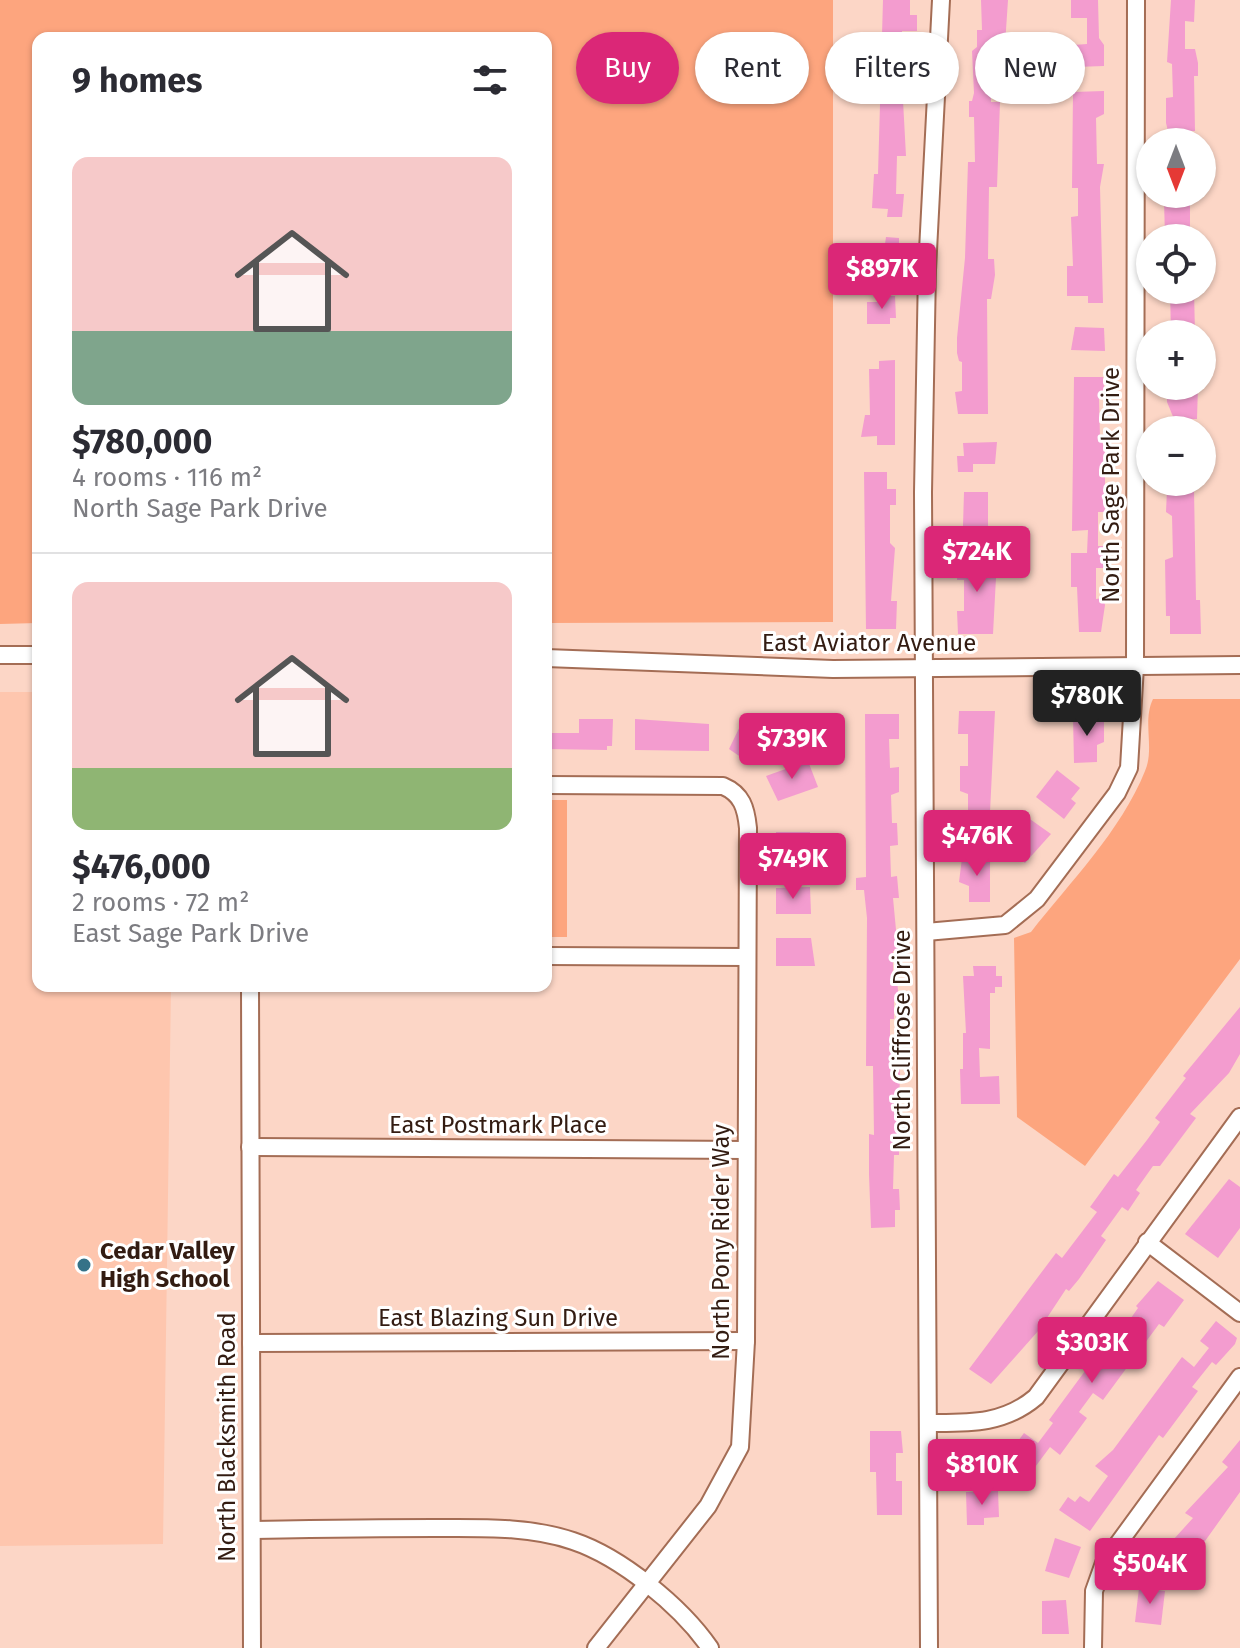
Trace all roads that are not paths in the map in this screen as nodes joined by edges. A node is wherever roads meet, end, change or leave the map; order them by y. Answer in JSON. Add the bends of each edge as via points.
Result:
{"nodes":[{"id":1,"x":941,"y":0,"type":"edge"},
{"id":2,"x":1136,"y":0,"type":"edge"},
{"id":3,"x":0,"y":655,"type":"edge"},
{"id":4,"x":32,"y":655,"type":"edge"},
{"id":5,"x":552,"y":658,"type":"edge"},
{"id":6,"x":1240,"y":665,"type":"edge"},
{"id":7,"x":1135,"y":666,"type":"junction"},
{"id":8,"x":922,"y":668,"type":"junction"},
{"id":9,"x":552,"y":785,"type":"edge"},
{"id":10,"x":926,"y":932,"type":"junction"},
{"id":11,"x":552,"y":956,"type":"edge"},
{"id":12,"x":747,"y":957,"type":"junction"},
{"id":13,"x":250,"y":992,"type":"edge"},
{"id":14,"x":1240,"y":1117,"type":"edge"},
{"id":15,"x":250,"y":1147,"type":"junction"},
{"id":16,"x":746,"y":1150,"type":"junction"},
{"id":17,"x":1147,"y":1242,"type":"junction"},
{"id":18,"x":1240,"y":1313,"type":"edge"},
{"id":19,"x":746,"y":1341,"type":"junction"},
{"id":20,"x":251,"y":1343,"type":"junction"},
{"id":21,"x":1240,"y":1377,"type":"edge"},
{"id":22,"x":928,"y":1423,"type":"junction"},
{"id":23,"x":252,"y":1530,"type":"junction"},
{"id":24,"x":644,"y":1582,"type":"junction"},
{"id":25,"x":252,"y":1648,"type":"edge"},
{"id":26,"x":596,"y":1648,"type":"edge"},
{"id":27,"x":710,"y":1648,"type":"edge"},
{"id":28,"x":929,"y":1648,"type":"edge"},
{"id":29,"x":1093,"y":1648,"type":"edge"}],
"edges":[{"from":1,"to":8,"type":"street","name":"North Cliffrose Drive","via":[[927,270]]},
{"from":2,"to":7,"type":"street","name":"North Sage Park Drive"},
{"from":3,"to":4,"type":"street"},
{"from":5,"to":8,"type":"street","name":"East Aviator Avenue","via":[[764,668]]},
{"from":6,"to":7,"type":"street","name":"East Aviator Avenue"},
{"from":7,"to":8,"type":"street","name":"East Aviator Avenue"},
{"from":7,"to":10,"type":"street","name":"North Sage Park Drive","via":[[1129,768],[1117,793],[1037,899],[1005,925]]},
{"from":8,"to":10,"type":"street","name":"North Cliffrose Drive"},
{"from":9,"to":12,"type":"street","name":"North Pony Rider Way","via":[[713,785],[736,791],[748,828]]},
{"from":10,"to":22,"type":"street","name":"North Cliffrose Drive"},
{"from":11,"to":12,"type":"street"},
{"from":12,"to":16,"type":"street","name":"North Pony Rider Way"},
{"from":13,"to":15,"type":"street","name":"North Blacksmith Road"},
{"from":14,"to":17,"type":"street"},
{"from":15,"to":16,"type":"street","name":"East Postmark Place"},
{"from":15,"to":20,"type":"street","name":"North Blacksmith Road"},
{"from":16,"to":19,"type":"street","name":"North Pony Rider Way"},
{"from":17,"to":18,"type":"street"},
{"from":17,"to":22,"type":"street","via":[[1036,1397],[1005,1417]]},
{"from":19,"to":20,"type":"street","name":"East Blazing Sun Drive"},
{"from":19,"to":24,"type":"street","name":"North Pony Rider Way","via":[[740,1447],[708,1506]]},
{"from":20,"to":23,"type":"street","name":"North Blacksmith Road"},
{"from":21,"to":29,"type":"street","via":[[1104,1563],[1094,1591]]},
{"from":22,"to":28,"type":"street","name":"North Cliffrose Drive"},
{"from":23,"to":24,"type":"street","via":[[494,1528],[546,1533],[575,1542]]},
{"from":23,"to":25,"type":"street","name":"North Blacksmith Road"},
{"from":24,"to":26,"type":"street","name":"North Pony Rider Way"},
{"from":24,"to":27,"type":"street"}]}
